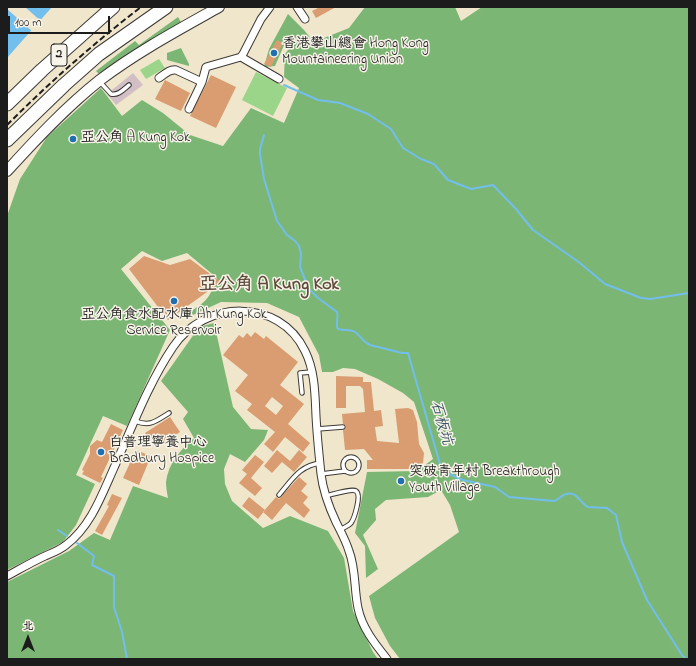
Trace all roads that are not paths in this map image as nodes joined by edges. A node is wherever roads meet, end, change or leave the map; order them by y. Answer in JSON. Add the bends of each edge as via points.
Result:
{"nodes":[{"id":1,"x":113,"y":7,"type":"edge"},
{"id":2,"x":166,"y":7,"type":"edge"},
{"id":3,"x":219,"y":7,"type":"edge"},
{"id":4,"x":270,"y":7,"type":"edge"},
{"id":5,"x":297,"y":7,"type":"edge"},
{"id":6,"x":305,"y":19,"type":"dead end"},
{"id":7,"x":240,"y":56,"type":"junction"},
{"id":8,"x":159,"y":78,"type":"dead end"},
{"id":9,"x":279,"y":79,"type":"dead end"},
{"id":10,"x":100,"y":81,"type":"junction"},
{"id":11,"x":202,"y":82,"type":"junction"},
{"id":12,"x":129,"y":84,"type":"dead end"},
{"id":13,"x":7,"y":104,"type":"edge"},
{"id":14,"x":189,"y":109,"type":"dead end"},
{"id":15,"x":7,"y":140,"type":"edge"},
{"id":16,"x":7,"y":172,"type":"edge"},
{"id":17,"x":313,"y":372,"type":"junction"},
{"id":18,"x":302,"y":393,"type":"dead end"},
{"id":19,"x":169,"y":413,"type":"dead end"},
{"id":20,"x":135,"y":422,"type":"junction"},
{"id":21,"x":343,"y":427,"type":"dead end"},
{"id":22,"x":317,"y":429,"type":"junction"},
{"id":23,"x":321,"y":463,"type":"junction"},
{"id":24,"x":345,"y":471,"type":"junction"},
{"id":25,"x":321,"y":474,"type":"junction"},
{"id":26,"x":279,"y":495,"type":"dead end"},
{"id":27,"x":325,"y":496,"type":"junction"},
{"id":28,"x":340,"y":530,"type":"junction"},
{"id":29,"x":7,"y":576,"type":"edge"},
{"id":30,"x":387,"y":659,"type":"edge"}],
"edges":[{"from":1,"to":13,"type":"highway","number":"2"},
{"from":2,"to":15,"type":"highway","number":"2","via":[[99,54]]},
{"from":3,"to":10,"type":"main road","via":[[146,50]]},
{"from":4,"to":7,"type":"street"},
{"from":5,"to":6,"type":"street"},
{"from":7,"to":9,"type":"street"},
{"from":7,"to":11,"type":"street","via":[[206,67]]},
{"from":8,"to":11,"type":"street","via":[[172,69]]},
{"from":10,"to":12,"type":"lane","via":[[111,94],[117,94]]},
{"from":10,"to":16,"type":"main road","via":[[52,123]]},
{"from":11,"to":14,"type":"street"},
{"from":17,"to":18,"type":"lane","via":[[300,373]]},
{"from":17,"to":20,"type":"street","via":[[301,343],[283,324],[262,314],[223,312],[200,321],[177,340]]},
{"from":17,"to":22,"type":"street"},
{"from":19,"to":20,"type":"lane","via":[[147,425]]},
{"from":20,"to":29,"type":"street","via":[[83,530],[65,546]]},
{"from":21,"to":22,"type":"lane"},
{"from":22,"to":23,"type":"street"},
{"from":23,"to":25,"type":"street"},
{"from":23,"to":26,"type":"lane","via":[[306,466]]},
{"from":24,"to":24,"type":"lane","via":[[344,461],[352,457],[359,464],[357,471]]},
{"from":24,"to":25,"type":"lane"},
{"from":25,"to":27,"type":"street"},
{"from":27,"to":28,"type":"street"},
{"from":27,"to":28,"type":"lane","via":[[351,490],[358,493],[359,500],[352,522]]},
{"from":28,"to":30,"type":"street","via":[[352,558],[361,618],[369,635]]}]}
